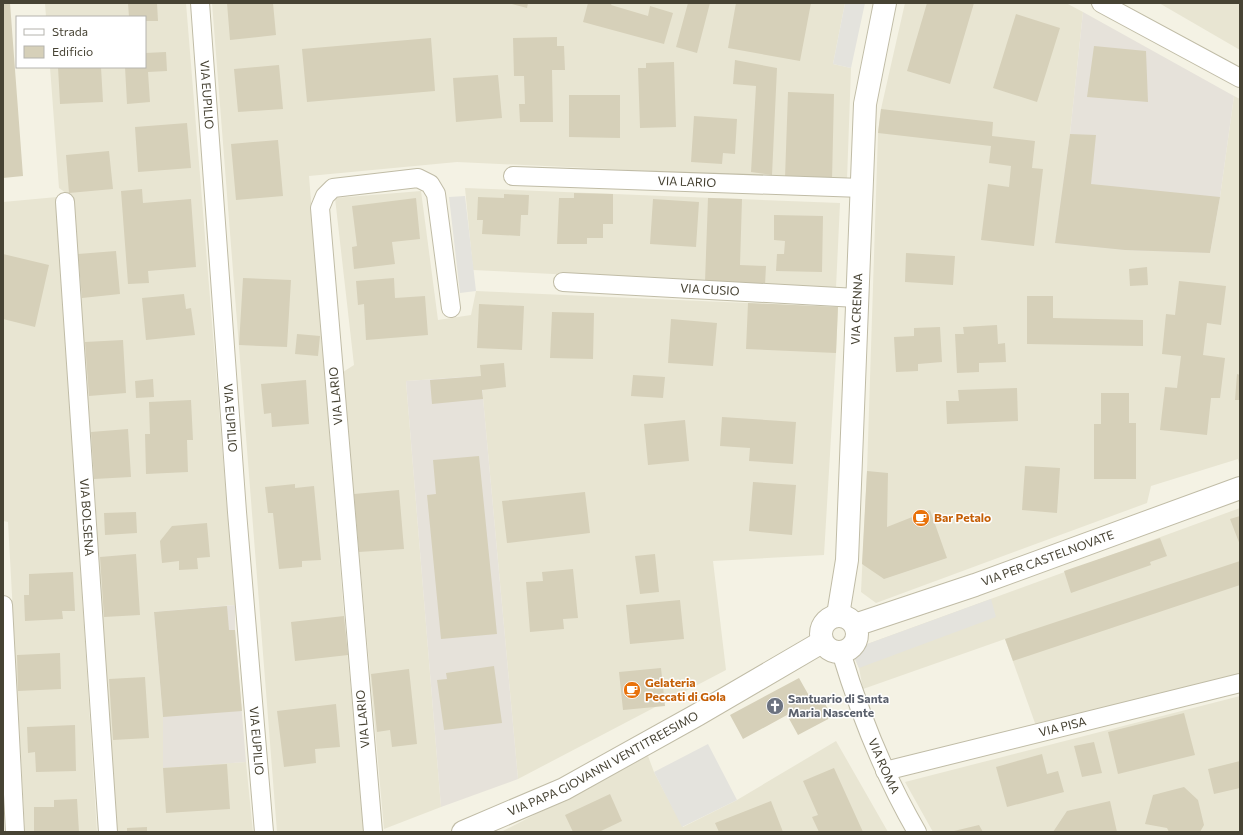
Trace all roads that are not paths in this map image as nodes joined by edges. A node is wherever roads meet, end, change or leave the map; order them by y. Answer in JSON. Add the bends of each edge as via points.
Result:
{"nodes":[{"id":1,"x":200,"y":3,"type":"edge"},
{"id":2,"x":885,"y":3,"type":"edge"},
{"id":3,"x":1101,"y":3,"type":"edge"},
{"id":4,"x":1240,"y":78,"type":"edge"},
{"id":5,"x":513,"y":176,"type":"dead end"},
{"id":6,"x":862,"y":188,"type":"junction"},
{"id":7,"x":65,"y":202,"type":"dead end"},
{"id":8,"x":563,"y":282,"type":"dead end"},
{"id":9,"x":857,"y":298,"type":"junction"},
{"id":10,"x":451,"y":308,"type":"dead end"},
{"id":11,"x":1240,"y":488,"type":"edge"},
{"id":12,"x":3,"y":605,"type":"edge"},
{"id":13,"x":846,"y":620,"type":"junction"},
{"id":14,"x":832,"y":647,"type":"junction"},
{"id":15,"x":1240,"y":683,"type":"edge"},
{"id":16,"x":885,"y":771,"type":"junction"},
{"id":17,"x":15,"y":832,"type":"edge"},
{"id":18,"x":108,"y":832,"type":"edge"},
{"id":19,"x":264,"y":832,"type":"edge"},
{"id":20,"x":373,"y":832,"type":"edge"},
{"id":21,"x":463,"y":832,"type":"edge"},
{"id":22,"x":917,"y":832,"type":"edge"}],
"edges":[{"from":1,"to":19,"type":"street","name":"VIA EUPILIO","via":[[237,512]]},
{"from":2,"to":6,"type":"street","name":"VIA CRENNA","via":[[865,104]]},
{"from":3,"to":4,"type":"street"},
{"from":5,"to":6,"type":"street","name":"VIA LARIO"},
{"from":6,"to":9,"type":"street","name":"VIA CRENNA"},
{"from":7,"to":18,"type":"street","name":"VIA BOLSENA"},
{"from":8,"to":9,"type":"street","name":"VIA CUSIO"},
{"from":9,"to":13,"type":"street","name":"VIA CRENNA"},
{"from":10,"to":20,"type":"street","name":"VIA LARIO","via":[[436,194],[430,184],[418,178],[333,188],[325,196],[320,208]]},
{"from":11,"to":13,"type":"street","name":"VIA PER CASTELNOVATE","via":[[975,585]]},
{"from":12,"to":17,"type":"street"},
{"from":13,"to":14,"type":"street","via":[[857,637],[855,642],[852,647]]},
{"from":13,"to":14,"type":"street","via":[[831,617],[825,621],[821,635]]},
{"from":14,"to":16,"type":"street","name":"VIA ROMA"},
{"from":14,"to":21,"type":"street","name":"VIA PAPA GIOVANNI VENTITREESIMO","via":[[697,715],[564,789]]},
{"from":15,"to":16,"type":"street","name":"VIA PISA"},
{"from":16,"to":22,"type":"street","name":"VIA ROMA"}]}
